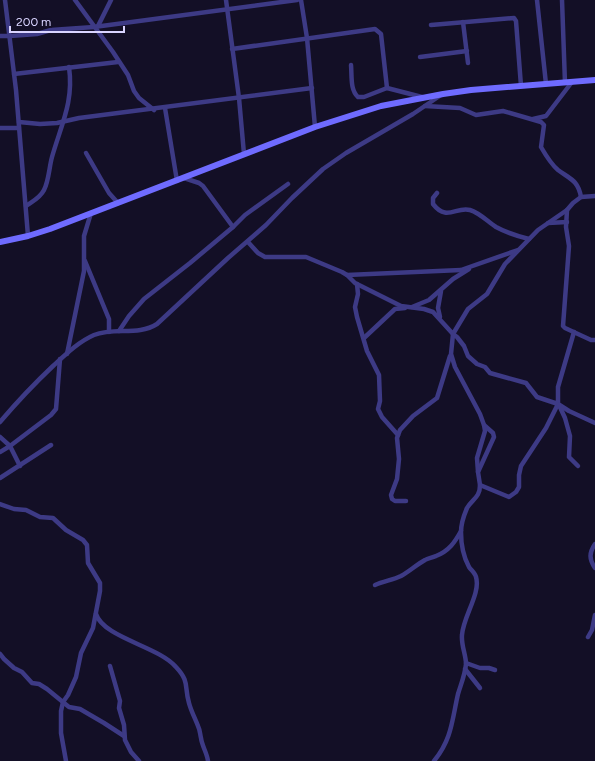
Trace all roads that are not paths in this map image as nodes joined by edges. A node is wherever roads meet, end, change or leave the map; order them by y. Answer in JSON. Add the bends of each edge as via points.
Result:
{"nodes":[{"id":1,"x":6,"y":0,"type":"edge"},
{"id":2,"x":75,"y":0,"type":"edge"},
{"id":3,"x":111,"y":0,"type":"edge"},
{"id":4,"x":226,"y":0,"type":"edge"},
{"id":5,"x":297,"y":0,"type":"edge"},
{"id":6,"x":301,"y":0,"type":"edge"},
{"id":7,"x":537,"y":0,"type":"edge"},
{"id":8,"x":562,"y":0,"type":"edge"},
{"id":9,"x":227,"y":10,"type":"junction"},
{"id":10,"x":463,"y":22,"type":"junction"},
{"id":11,"x":431,"y":25,"type":"dead end"},
{"id":12,"x":96,"y":27,"type":"junction"},
{"id":13,"x":0,"y":36,"type":"edge"},
{"id":14,"x":10,"y":36,"type":"junction"},
{"id":15,"x":306,"y":38,"type":"junction"},
{"id":16,"x":232,"y":49,"type":"junction"},
{"id":17,"x":467,"y":51,"type":"junction"},
{"id":18,"x":420,"y":57,"type":"dead end"},
{"id":19,"x":118,"y":62,"type":"junction"},
{"id":20,"x":468,"y":63,"type":"dead end"},
{"id":21,"x":351,"y":65,"type":"dead end"},
{"id":22,"x":69,"y":67,"type":"junction"},
{"id":23,"x":14,"y":74,"type":"junction"},
{"id":24,"x":595,"y":80,"type":"edge"},
{"id":25,"x":568,"y":82,"type":"junction"},
{"id":26,"x":546,"y":84,"type":"junction"},
{"id":27,"x":521,"y":86,"type":"junction"},
{"id":28,"x":312,"y":88,"type":"junction"},
{"id":29,"x":387,"y":88,"type":"junction"},
{"id":30,"x":443,"y":94,"type":"junction"},
{"id":31,"x":423,"y":97,"type":"junction"},
{"id":32,"x":239,"y":98,"type":"junction"},
{"id":33,"x":425,"y":106,"type":"junction"},
{"id":34,"x":165,"y":108,"type":"junction"},
{"id":35,"x":154,"y":110,"type":"junction"},
{"id":36,"x":533,"y":119,"type":"junction"},
{"id":37,"x":19,"y":122,"type":"junction"},
{"id":38,"x":64,"y":122,"type":"junction"},
{"id":39,"x":315,"y":127,"type":"junction"},
{"id":40,"x":0,"y":128,"type":"edge"},
{"id":41,"x":19,"y":128,"type":"junction"},
{"id":42,"x":86,"y":153,"type":"dead end"},
{"id":43,"x":244,"y":154,"type":"junction"},
{"id":44,"x":184,"y":178,"type":"junction"},
{"id":45,"x":177,"y":181,"type":"junction"},
{"id":46,"x":288,"y":184,"type":"dead end"},
{"id":47,"x":437,"y":193,"type":"dead end"},
{"id":48,"x":595,"y":196,"type":"edge"},
{"id":49,"x":581,"y":197,"type":"junction"},
{"id":50,"x":118,"y":203,"type":"junction"},
{"id":51,"x":26,"y":206,"type":"junction"},
{"id":52,"x":567,"y":210,"type":"junction"},
{"id":53,"x":91,"y":213,"type":"junction"},
{"id":54,"x":567,"y":222,"type":"junction"},
{"id":55,"x":548,"y":223,"type":"junction"},
{"id":56,"x":233,"y":227,"type":"junction"},
{"id":57,"x":28,"y":236,"type":"junction"},
{"id":58,"x":529,"y":239,"type":"junction"},
{"id":59,"x":0,"y":242,"type":"edge"},
{"id":60,"x":248,"y":242,"type":"junction"},
{"id":61,"x":519,"y":249,"type":"junction"},
{"id":62,"x":84,"y":257,"type":"junction"},
{"id":63,"x":473,"y":266,"type":"junction"},
{"id":64,"x":347,"y":275,"type":"junction"},
{"id":65,"x":357,"y":284,"type":"junction"},
{"id":66,"x":441,"y":290,"type":"junction"},
{"id":67,"x":411,"y":308,"type":"junction"},
{"id":68,"x":440,"y":319,"type":"junction"},
{"id":69,"x":108,"y":332,"type":"junction"},
{"id":70,"x":119,"y":332,"type":"junction"},
{"id":71,"x":574,"y":332,"type":"junction"},
{"id":72,"x":453,"y":334,"type":"junction"},
{"id":73,"x":364,"y":338,"type":"junction"},
{"id":74,"x":595,"y":340,"type":"edge"},
{"id":75,"x":66,"y":354,"type":"junction"},
{"id":76,"x":451,"y":354,"type":"junction"},
{"id":77,"x":60,"y":359,"type":"junction"},
{"id":78,"x":558,"y":404,"type":"junction"},
{"id":79,"x":0,"y":422,"type":"edge"},
{"id":80,"x":595,"y":424,"type":"edge"},
{"id":81,"x":484,"y":425,"type":"junction"},
{"id":82,"x":398,"y":434,"type":"junction"},
{"id":83,"x":0,"y":437,"type":"edge"},
{"id":84,"x":51,"y":445,"type":"dead end"},
{"id":85,"x":10,"y":446,"type":"junction"},
{"id":86,"x":0,"y":452,"type":"edge"},
{"id":87,"x":20,"y":466,"type":"junction"},
{"id":88,"x":578,"y":466,"type":"dead end"},
{"id":89,"x":478,"y":472,"type":"junction"},
{"id":90,"x":0,"y":478,"type":"edge"},
{"id":91,"x":480,"y":485,"type":"junction"},
{"id":92,"x":406,"y":501,"type":"dead end"},
{"id":93,"x":0,"y":504,"type":"edge"},
{"id":94,"x":461,"y":531,"type":"junction"},
{"id":95,"x":595,"y":544,"type":"edge"},
{"id":96,"x":595,"y":568,"type":"edge"},
{"id":97,"x":376,"y":585,"type":"dead end"},
{"id":98,"x":95,"y":612,"type":"junction"},
{"id":99,"x":595,"y":615,"type":"edge"},
{"id":100,"x":588,"y":637,"type":"dead end"},
{"id":101,"x":0,"y":654,"type":"edge"},
{"id":102,"x":110,"y":666,"type":"dead end"},
{"id":103,"x":465,"y":666,"type":"junction"},
{"id":104,"x":495,"y":670,"type":"dead end"},
{"id":105,"x":480,"y":688,"type":"dead end"},
{"id":106,"x":63,"y":702,"type":"junction"},
{"id":107,"x":124,"y":736,"type":"junction"},
{"id":108,"x":66,"y":761,"type":"edge"},
{"id":109,"x":139,"y":761,"type":"edge"},
{"id":110,"x":208,"y":761,"type":"edge"},
{"id":111,"x":434,"y":761,"type":"edge"}],
"edges":[{"from":1,"to":14,"type":"street"},
{"from":2,"to":12,"type":"street"},
{"from":3,"to":12,"type":"street"},
{"from":4,"to":9,"type":"street"},
{"from":5,"to":9,"type":"street"},
{"from":6,"to":15,"type":"street"},
{"from":7,"to":26,"type":"street"},
{"from":8,"to":25,"type":"street"},
{"from":9,"to":12,"type":"street"},
{"from":9,"to":16,"type":"street"},
{"from":10,"to":11,"type":"street"},
{"from":10,"to":17,"type":"street"},
{"from":10,"to":27,"type":"street","via":[[512,17],[515,19]]},
{"from":12,"to":14,"type":"street"},
{"from":12,"to":19,"type":"street"},
{"from":13,"to":14,"type":"street"},
{"from":14,"to":23,"type":"street"},
{"from":15,"to":16,"type":"street"},
{"from":15,"to":28,"type":"street"},
{"from":15,"to":29,"type":"street","via":[[378,30],[381,34]]},
{"from":16,"to":32,"type":"street"},
{"from":17,"to":18,"type":"street"},
{"from":17,"to":20,"type":"street"},
{"from":19,"to":22,"type":"street"},
{"from":19,"to":35,"type":"street","via":[[128,75],[138,98]]},
{"from":21,"to":29,"type":"street","via":[[354,93],[358,97]]},
{"from":22,"to":23,"type":"street"},
{"from":22,"to":38,"type":"street","via":[[71,87]]},
{"from":23,"to":37,"type":"street"},
{"from":24,"to":25,"type":"main road"},
{"from":25,"to":26,"type":"main road"},
{"from":25,"to":36,"type":"street","via":[[550,112],[546,116]]},
{"from":26,"to":27,"type":"main road"},
{"from":27,"to":30,"type":"main road"},
{"from":28,"to":32,"type":"street"},
{"from":28,"to":39,"type":"street"},
{"from":29,"to":31,"type":"street"},
{"from":30,"to":31,"type":"main road"},
{"from":30,"to":33,"type":"street"},
{"from":31,"to":39,"type":"main road","via":[[381,106]]},
{"from":32,"to":34,"type":"street"},
{"from":32,"to":43,"type":"street"},
{"from":33,"to":36,"type":"street","via":[[460,108],[476,115],[503,110]]},
{"from":33,"to":60,"type":"street","via":[[323,169]]},
{"from":34,"to":35,"type":"street"},
{"from":34,"to":45,"type":"street"},
{"from":35,"to":38,"type":"street"},
{"from":36,"to":49,"type":"street","via":[[544,125],[541,147],[544,152],[555,167],[576,182]]},
{"from":37,"to":38,"type":"street"},
{"from":37,"to":41,"type":"street"},
{"from":38,"to":51,"type":"street","via":[[44,189],[39,197]]},
{"from":39,"to":43,"type":"main road"},
{"from":40,"to":41,"type":"street"},
{"from":41,"to":51,"type":"street"},
{"from":42,"to":50,"type":"street"},
{"from":43,"to":44,"type":"main road"},
{"from":44,"to":45,"type":"main road"},
{"from":44,"to":56,"type":"street","via":[[199,182],[203,186]]},
{"from":45,"to":50,"type":"main road"},
{"from":46,"to":56,"type":"street","via":[[245,215]]},
{"from":47,"to":58,"type":"street","via":[[433,198],[433,204],[437,209],[451,213],[472,210],[495,227]]},
{"from":48,"to":49,"type":"street"},
{"from":49,"to":52,"type":"street"},
{"from":50,"to":53,"type":"main road"},
{"from":51,"to":57,"type":"street"},
{"from":52,"to":54,"type":"street"},
{"from":52,"to":55,"type":"street"},
{"from":53,"to":57,"type":"main road"},
{"from":53,"to":62,"type":"street","via":[[84,236]]},
{"from":54,"to":55,"type":"street"},
{"from":54,"to":71,"type":"street","via":[[569,246],[563,326]]},
{"from":55,"to":58,"type":"street"},
{"from":56,"to":70,"type":"street","via":[[144,299]]},
{"from":57,"to":59,"type":"main road"},
{"from":58,"to":61,"type":"street"},
{"from":60,"to":64,"type":"street","via":[[265,257],[306,257]]},
{"from":60,"to":70,"type":"street","via":[[157,324],[140,331]]},
{"from":61,"to":63,"type":"street"},
{"from":61,"to":72,"type":"street","via":[[505,264],[487,294],[468,309]]},
{"from":62,"to":69,"type":"street","via":[[109,319]]},
{"from":62,"to":75,"type":"street","via":[[84,272]]},
{"from":63,"to":64,"type":"street","via":[[461,270]]},
{"from":63,"to":66,"type":"street"},
{"from":64,"to":65,"type":"street"},
{"from":65,"to":67,"type":"street","via":[[387,300]]},
{"from":65,"to":73,"type":"street","via":[[355,307]]},
{"from":66,"to":67,"type":"street","via":[[430,300]]},
{"from":66,"to":68,"type":"street","via":[[438,308]]},
{"from":67,"to":68,"type":"street","via":[[434,312]]},
{"from":67,"to":73,"type":"street","via":[[395,309]]},
{"from":68,"to":72,"type":"street"},
{"from":69,"to":70,"type":"street"},
{"from":69,"to":75,"type":"street","via":[[95,335]]},
{"from":71,"to":74,"type":"street"},
{"from":71,"to":78,"type":"street","via":[[558,387]]},
{"from":72,"to":76,"type":"street"},
{"from":72,"to":78,"type":"street","via":[[458,337],[468,356],[490,373],[526,383],[537,397]]},
{"from":73,"to":82,"type":"street","via":[[378,375],[378,409]]},
{"from":75,"to":77,"type":"street"},
{"from":76,"to":81,"type":"street"},
{"from":76,"to":82,"type":"street","via":[[437,398],[413,416]]},
{"from":77,"to":79,"type":"street"},
{"from":77,"to":85,"type":"street","via":[[56,409]]},
{"from":78,"to":80,"type":"street"},
{"from":78,"to":88,"type":"street","via":[[570,436],[569,457]]},
{"from":78,"to":91,"type":"street","via":[[521,466],[518,475],[520,484],[516,492],[512,496],[505,496]]},
{"from":81,"to":89,"type":"street","via":[[485,431],[477,458]]},
{"from":81,"to":89,"type":"street","via":[[494,437]]},
{"from":82,"to":92,"type":"street","via":[[400,459],[392,499]]},
{"from":83,"to":85,"type":"street"},
{"from":84,"to":87,"type":"street"},
{"from":85,"to":86,"type":"street"},
{"from":85,"to":87,"type":"street"},
{"from":87,"to":90,"type":"street"},
{"from":89,"to":91,"type":"street"},
{"from":91,"to":94,"type":"street","via":[[479,494],[467,508]]},
{"from":93,"to":98,"type":"street","via":[[14,510],[26,510],[40,517],[53,518],[66,530],[84,540],[87,545],[88,563],[100,583]]},
{"from":94,"to":97,"type":"street","via":[[450,548],[443,553],[426,559],[400,576]]},
{"from":94,"to":103,"type":"street","via":[[464,555],[476,576],[475,597],[462,634]]},
{"from":95,"to":96,"type":"street","via":[[590,555],[590,561]]},
{"from":98,"to":106,"type":"street","via":[[93,628],[79,657],[76,677]]},
{"from":98,"to":110,"type":"street","via":[[98,620],[105,626],[122,637],[147,647],[175,665],[186,679],[189,703]]},
{"from":99,"to":100,"type":"street"},
{"from":101,"to":106,"type":"street","via":[[32,683],[39,684]]},
{"from":102,"to":107,"type":"street","via":[[120,701]]},
{"from":103,"to":104,"type":"street"},
{"from":103,"to":105,"type":"street"},
{"from":103,"to":111,"type":"street","via":[[450,734]]},
{"from":106,"to":107,"type":"street","via":[[78,708]]},
{"from":106,"to":108,"type":"street","via":[[61,734]]},
{"from":107,"to":109,"type":"street","via":[[131,752]]}]}
